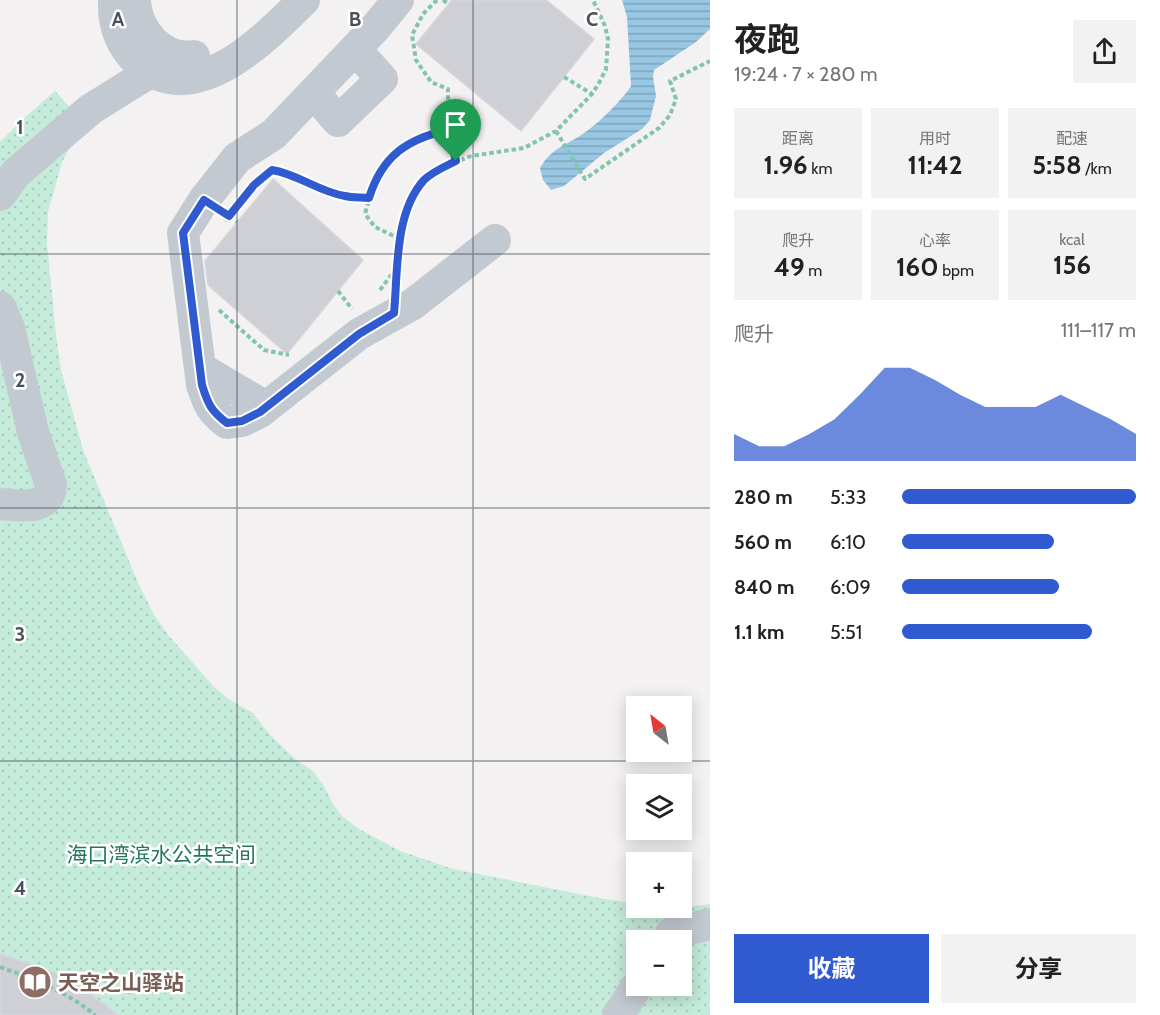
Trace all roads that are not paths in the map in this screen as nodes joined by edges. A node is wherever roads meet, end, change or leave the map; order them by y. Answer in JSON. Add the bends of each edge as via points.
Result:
{"nodes":[{"id":1,"x":114,"y":0,"type":"edge"},
{"id":2,"x":135,"y":0,"type":"edge"},
{"id":3,"x":282,"y":0,"type":"edge"},
{"id":4,"x":304,"y":0,"type":"edge"},
{"id":5,"x":398,"y":0,"type":"edge"},
{"id":6,"x":155,"y":58,"type":"junction"},
{"id":7,"x":0,"y":176,"type":"edge"},
{"id":8,"x":0,"y":195,"type":"edge"},
{"id":9,"x":495,"y":240,"type":"dead end"},
{"id":10,"x":0,"y":309,"type":"edge"},
{"id":11,"x":0,"y":504,"type":"edge"},
{"id":12,"x":710,"y":924,"type":"edge"},
{"id":13,"x":691,"y":930,"type":"edge"},
{"id":14,"x":630,"y":996,"type":"edge"},
{"id":15,"x":643,"y":996,"type":"edge"},
{"id":16,"x":618,"y":1015,"type":"edge"},
{"id":17,"x":631,"y":1015,"type":"edge"}],
"edges":[{"from":1,"to":6,"type":"street","via":[[120,36]]},
{"from":2,"to":6,"type":"street","via":[[137,17]]},
{"from":3,"to":6,"type":"street","via":[[227,44],[207,54]]},
{"from":4,"to":6,"type":"street","via":[[258,43],[215,72],[192,79],[168,79]]},
{"from":5,"to":9,"type":"street","via":[[274,134],[237,158],[216,208],[183,233],[202,385],[214,414],[227,423],[242,421],[266,407],[359,334],[386,303],[412,304]]},
{"from":6,"to":7,"type":"street","via":[[81,96],[51,120]]},
{"from":6,"to":8,"type":"street","via":[[16,172]]},
{"from":10,"to":11,"type":"street","via":[[9,328],[51,492],[34,505]]},
{"from":12,"to":13,"type":"street"},
{"from":14,"to":16,"type":"street"},
{"from":15,"to":17,"type":"street"}]}
